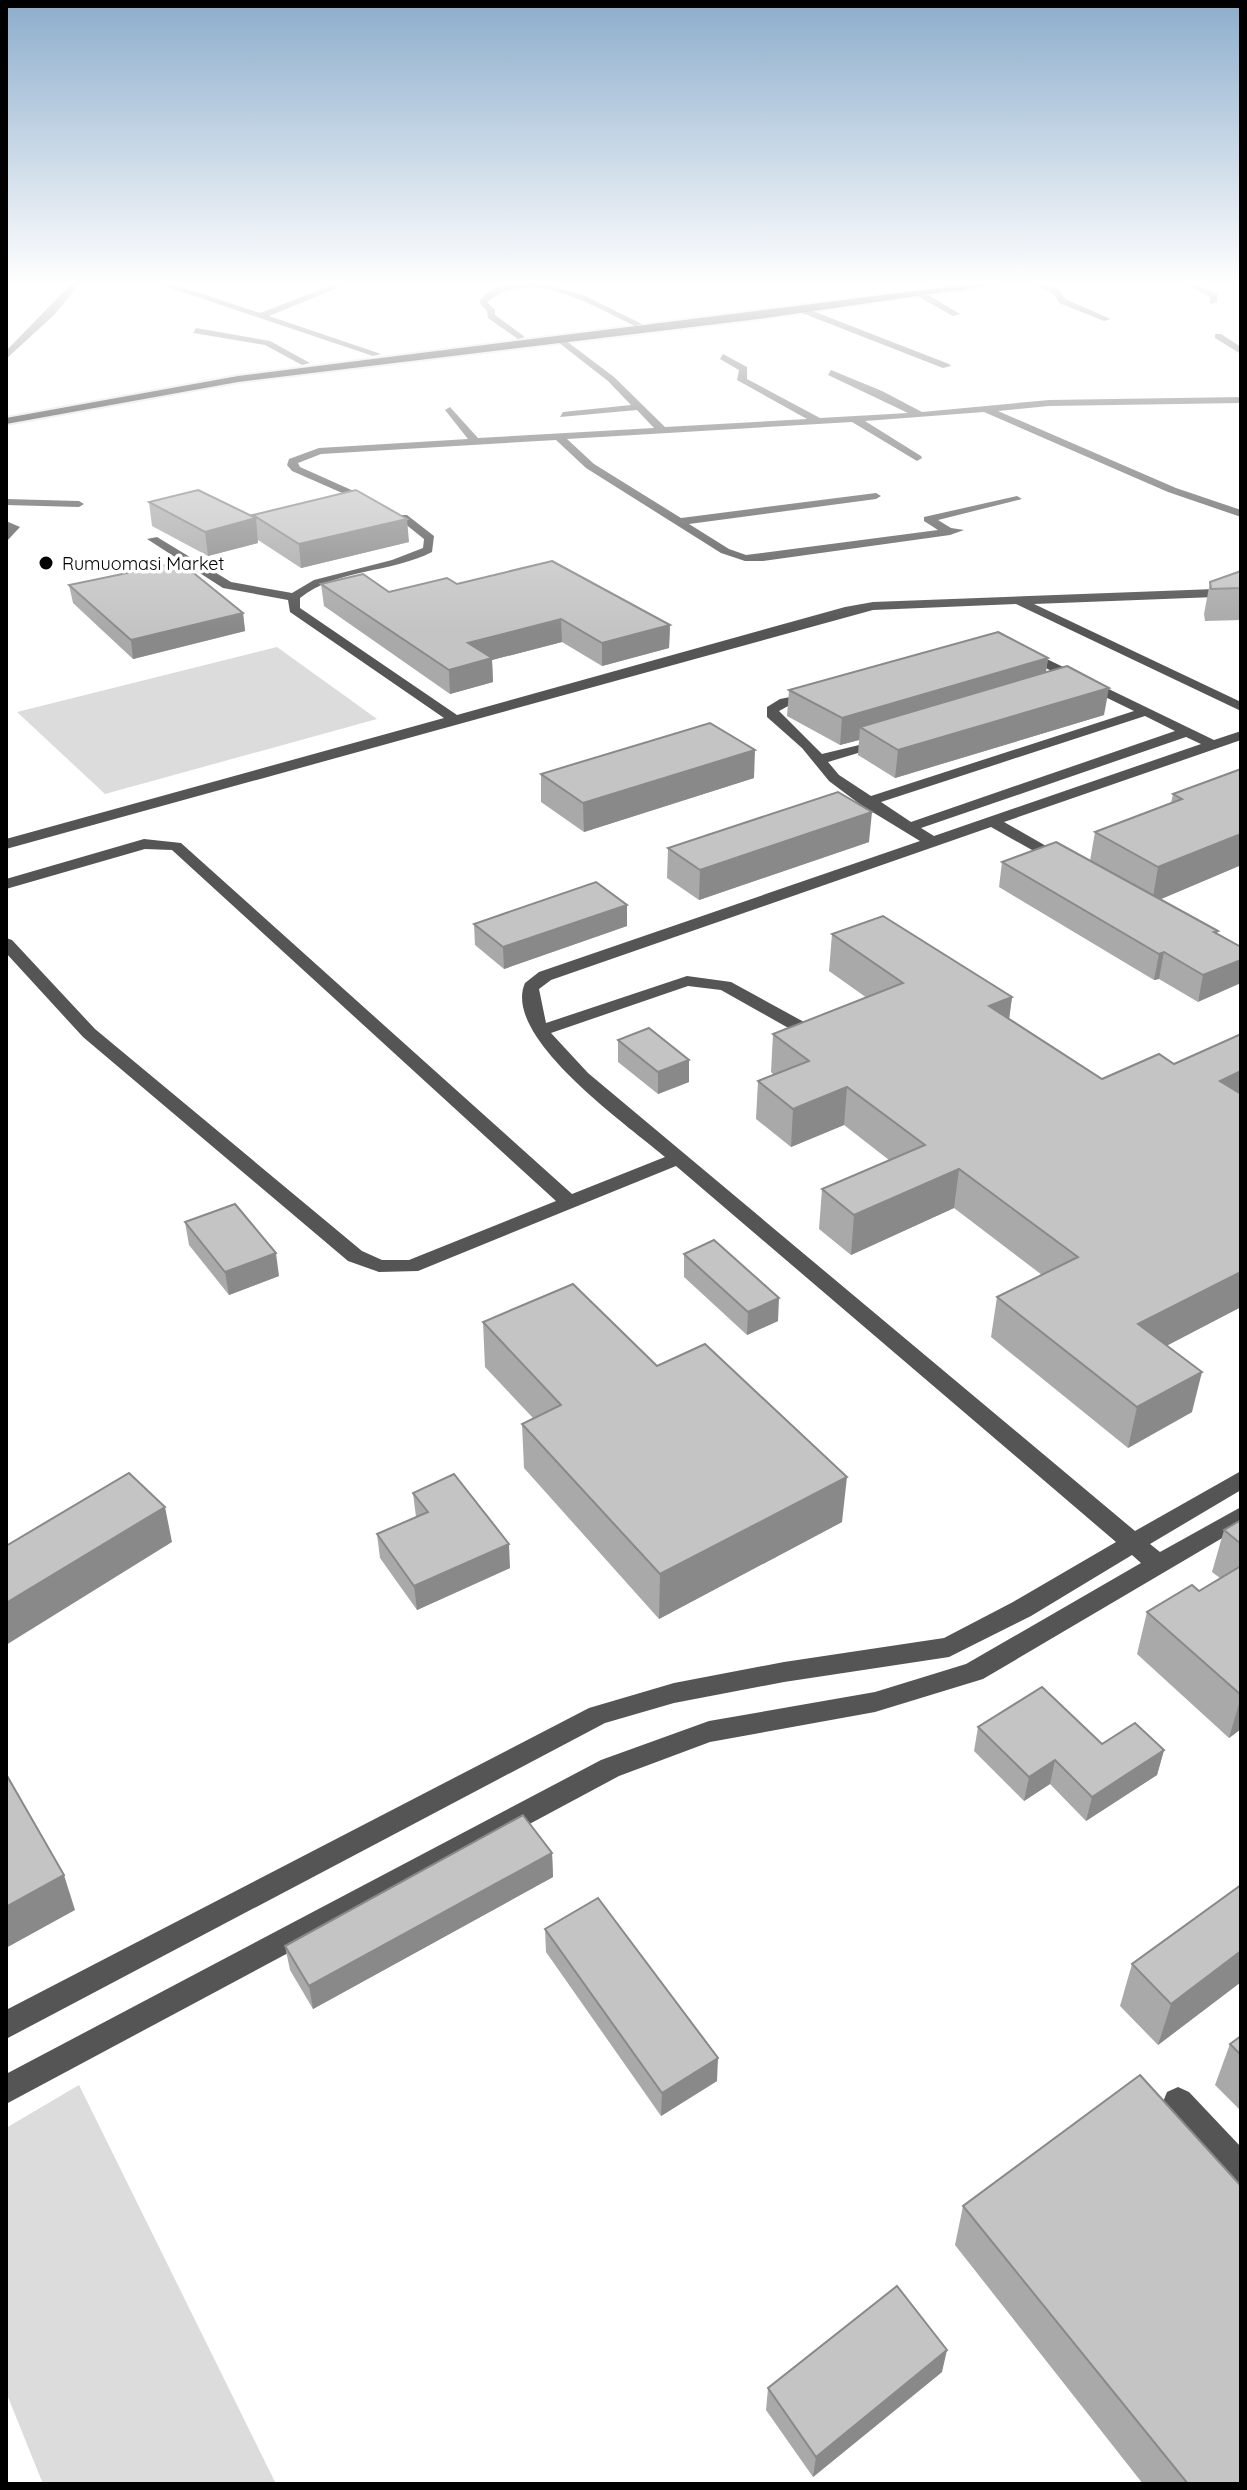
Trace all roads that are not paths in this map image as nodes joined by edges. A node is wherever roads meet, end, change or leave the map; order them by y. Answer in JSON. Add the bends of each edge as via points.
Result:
{"nodes":[{"id":1,"x":80,"y":397,"type":"edge"},
{"id":2,"x":137,"y":397,"type":"edge"},
{"id":3,"x":629,"y":397,"type":"edge"},
{"id":4,"x":774,"y":397,"type":"edge"},
{"id":5,"x":887,"y":397,"type":"edge"},
{"id":6,"x":1241,"y":400,"type":"edge"},
{"id":7,"x":639,"y":407,"type":"junction"},
{"id":8,"x":450,"y":410,"type":"dead end"},
{"id":9,"x":988,"y":410,"type":"junction"},
{"id":10,"x":6,"y":411,"type":"edge"},
{"id":11,"x":563,"y":415,"type":"dead end"},
{"id":12,"x":920,"y":415,"type":"junction"},
{"id":13,"x":854,"y":419,"type":"junction"},
{"id":14,"x":6,"y":421,"type":"edge"},
{"id":15,"x":818,"y":421,"type":"junction"},
{"id":16,"x":660,"y":428,"type":"junction"},
{"id":17,"x":557,"y":435,"type":"junction"},
{"id":18,"x":474,"y":440,"type":"junction"},
{"id":19,"x":917,"y":458,"type":"dead end"},
{"id":20,"x":876,"y":496,"type":"dead end"},
{"id":21,"x":1017,"y":499,"type":"dead end"},
{"id":22,"x":6,"y":502,"type":"edge"},
{"id":23,"x":79,"y":504,"type":"dead end"},
{"id":24,"x":383,"y":508,"type":"edge"},
{"id":25,"x":1241,"y":514,"type":"edge"},
{"id":26,"x":403,"y":517,"type":"edge"},
{"id":27,"x":677,"y":522,"type":"junction"},
{"id":28,"x":6,"y":524,"type":"edge"},
{"id":29,"x":6,"y":539,"type":"edge"},
{"id":30,"x":153,"y":539,"type":"dead end"},
{"id":31,"x":1241,"y":592,"type":"edge"},
{"id":32,"x":294,"y":597,"type":"junction"},
{"id":33,"x":1015,"y":600,"type":"junction"},
{"id":34,"x":1007,"y":646,"type":"edge"},
{"id":35,"x":829,"y":690,"type":"edge"},
{"id":36,"x":1241,"y":707,"type":"edge"},
{"id":37,"x":1145,"y":712,"type":"junction"},
{"id":38,"x":453,"y":718,"type":"junction"},
{"id":39,"x":1187,"y":732,"type":"junction"},
{"id":40,"x":1241,"y":735,"type":"edge"},
{"id":41,"x":892,"y":738,"type":"edge"},
{"id":42,"x":1214,"y":745,"type":"junction"},
{"id":43,"x":818,"y":760,"type":"junction"},
{"id":44,"x":866,"y":802,"type":"junction"},
{"id":45,"x":993,"y":822,"type":"junction"},
{"id":46,"x":908,"y":828,"type":"junction"},
{"id":47,"x":932,"y":842,"type":"junction"},
{"id":48,"x":6,"y":844,"type":"edge"},
{"id":49,"x":1077,"y":870,"type":"edge"},
{"id":50,"x":6,"y":884,"type":"edge"},
{"id":51,"x":6,"y":943,"type":"edge"},
{"id":52,"x":798,"y":1026,"type":"edge"},
{"id":53,"x":540,"y":1031,"type":"junction"},
{"id":54,"x":679,"y":1158,"type":"junction"},
{"id":55,"x":570,"y":1203,"type":"junction"},
{"id":56,"x":1241,"y":1479,"type":"edge"},
{"id":57,"x":1241,"y":1516,"type":"edge"},
{"id":58,"x":1134,"y":1543,"type":"junction"},
{"id":59,"x":1159,"y":1565,"type":"junction"},
{"id":60,"x":6,"y":2025,"type":"edge"},
{"id":61,"x":6,"y":2090,"type":"edge"},
{"id":62,"x":1178,"y":2102,"type":"dead end"},
{"id":63,"x":1241,"y":2170,"type":"edge"}],
"edges":[{"from":1,"to":10,"type":"main road"},
{"from":2,"to":14,"type":"main road"},
{"from":3,"to":7,"type":"street"},
{"from":4,"to":15,"type":"street"},
{"from":5,"to":12,"type":"street"},
{"from":6,"to":9,"type":"street","via":[[1075,402]]},
{"from":7,"to":11,"type":"street"},
{"from":7,"to":16,"type":"street"},
{"from":8,"to":18,"type":"street"},
{"from":9,"to":12,"type":"street"},
{"from":9,"to":25,"type":"street","via":[[1157,484]]},
{"from":12,"to":13,"type":"street"},
{"from":13,"to":15,"type":"street"},
{"from":13,"to":19,"type":"street"},
{"from":15,"to":16,"type":"street"},
{"from":16,"to":17,"type":"street"},
{"from":17,"to":18,"type":"street"},
{"from":17,"to":27,"type":"street","via":[[590,466]]},
{"from":18,"to":24,"type":"street","via":[[319,451],[293,461],[296,469]]},
{"from":20,"to":27,"type":"street"},
{"from":21,"to":27,"type":"street","via":[[928,519],[954,531],[745,558]]},
{"from":22,"to":23,"type":"street"},
{"from":26,"to":32,"type":"street","via":[[430,538],[428,550],[400,563],[308,587]]},
{"from":28,"to":29,"type":"street","via":[[14,527]]},
{"from":30,"to":32,"type":"street","via":[[227,585]]},
{"from":31,"to":33,"type":"street"},
{"from":32,"to":38,"type":"street","via":[[297,612]]},
{"from":33,"to":36,"type":"street"},
{"from":33,"to":38,"type":"street","via":[[849,610]]},
{"from":34,"to":37,"type":"street"},
{"from":35,"to":43,"type":"street","via":[[772,710]]},
{"from":37,"to":39,"type":"street"},
{"from":37,"to":44,"type":"street"},
{"from":38,"to":48,"type":"street"},
{"from":39,"to":42,"type":"street"},
{"from":39,"to":46,"type":"street"},
{"from":40,"to":42,"type":"street"},
{"from":41,"to":43,"type":"street"},
{"from":42,"to":45,"type":"street"},
{"from":43,"to":44,"type":"street"},
{"from":44,"to":46,"type":"street"},
{"from":45,"to":47,"type":"street"},
{"from":45,"to":49,"type":"street"},
{"from":46,"to":47,"type":"street"},
{"from":47,"to":53,"type":"street","via":[[545,976],[531,987]]},
{"from":50,"to":55,"type":"street","via":[[144,844],[176,846]]},
{"from":51,"to":55,"type":"street","via":[[89,1033],[355,1256],[379,1266],[411,1266]]},
{"from":52,"to":53,"type":"street","via":[[725,986],[687,981]]},
{"from":53,"to":54,"type":"street","via":[[582,1077]]},
{"from":54,"to":55,"type":"street"},
{"from":54,"to":58,"type":"street"},
{"from":56,"to":58,"type":"street"},
{"from":57,"to":59,"type":"street"},
{"from":58,"to":59,"type":"street"},
{"from":58,"to":60,"type":"street","via":[[949,1647],[674,1693],[598,1715]]},
{"from":59,"to":61,"type":"street","via":[[974,1672],[875,1702],[709,1732],[610,1768]]},
{"from":62,"to":63,"type":"street"}]}
